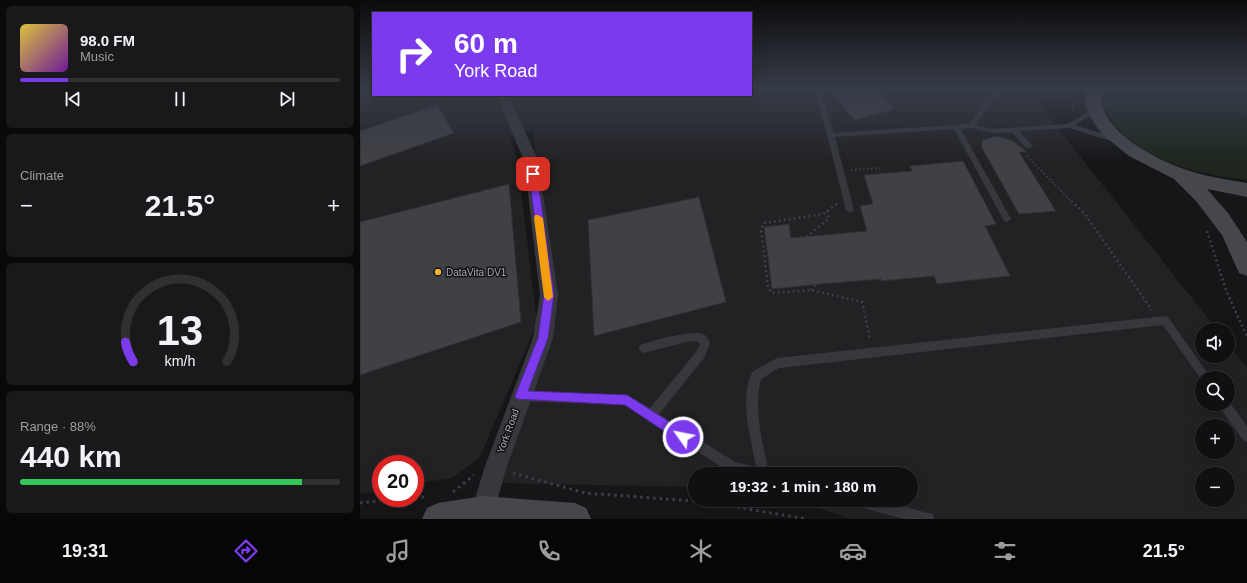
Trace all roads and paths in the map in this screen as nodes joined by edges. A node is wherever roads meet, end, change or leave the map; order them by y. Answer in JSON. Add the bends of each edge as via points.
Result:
{"nodes":[{"id":1,"x":510,"y":113,"type":"edge"},
{"id":2,"x":824,"y":113,"type":"edge"},
{"id":3,"x":980,"y":113,"type":"edge"},
{"id":4,"x":1071,"y":113,"type":"edge"},
{"id":5,"x":1090,"y":113,"type":"edge"},
{"id":6,"x":1097,"y":113,"type":"edge"},
{"id":7,"x":1078,"y":121,"type":"junction"},
{"id":8,"x":971,"y":126,"type":"junction"},
{"id":9,"x":1069,"y":126,"type":"junction"},
{"id":10,"x":956,"y":127,"type":"junction"},
{"id":11,"x":1013,"y":129,"type":"junction"},
{"id":12,"x":831,"y":135,"type":"junction"},
{"id":13,"x":1121,"y":142,"type":"junction"},
{"id":14,"x":1026,"y":148,"type":"joint"},
{"id":15,"x":882,"y":168,"type":"dead end"},
{"id":16,"x":840,"y":171,"type":"junction"},
{"id":17,"x":1178,"y":173,"type":"junction"},
{"id":18,"x":1247,"y":190,"type":"edge"},
{"id":19,"x":836,"y":197,"type":"dead end"},
{"id":20,"x":850,"y":210,"type":"dead end"},
{"id":21,"x":828,"y":211,"type":"junction"},
{"id":22,"x":1007,"y":219,"type":"dead end"},
{"id":23,"x":1206,"y":227,"type":"dead end"},
{"id":24,"x":1245,"y":249,"type":"edge"},
{"id":25,"x":811,"y":290,"type":"junction"},
{"id":26,"x":1159,"y":321,"type":"junction"},
{"id":27,"x":1247,"y":337,"type":"edge"},
{"id":28,"x":644,"y":348,"type":"dead end"},
{"id":29,"x":873,"y":353,"type":"junction"},
{"id":30,"x":1201,"y":371,"type":"edge"},
{"id":31,"x":521,"y":396,"type":"junction"},
{"id":32,"x":1229,"y":411,"type":"edge"},
{"id":33,"x":651,"y":416,"type":"junction"},
{"id":34,"x":1247,"y":436,"type":"edge"},
{"id":35,"x":732,"y":467,"type":"edge"},
{"id":36,"x":762,"y":467,"type":"edge"},
{"id":37,"x":495,"y":469,"type":"junction"},
{"id":38,"x":424,"y":499,"type":"edge"},
{"id":39,"x":372,"y":502,"type":"edge"},
{"id":40,"x":360,"y":503,"type":"edge"},
{"id":41,"x":439,"y":503,"type":"edge"},
{"id":42,"x":883,"y":507,"type":"edge"},
{"id":43,"x":483,"y":512,"type":"junction"},
{"id":44,"x":791,"y":518,"type":"edge"},
{"id":45,"x":575,"y":519,"type":"edge"},
{"id":46,"x":806,"y":519,"type":"edge"},
{"id":47,"x":928,"y":519,"type":"edge"}],
"edges":[{"from":1,"to":31,"type":"street","name":"York Road","via":[[531,160],[549,294],[543,338]]},
{"from":2,"to":12,"type":"lane"},
{"from":3,"to":8,"type":"lane"},
{"from":4,"to":7,"type":"path","via":[[1070,117]]},
{"from":5,"to":7,"type":"lane"},
{"from":6,"to":13,"type":"main road","via":[[1104,126]]},
{"from":7,"to":9,"type":"lane"},
{"from":8,"to":10,"type":"lane"},
{"from":8,"to":11,"type":"lane","via":[[992,131]]},
{"from":9,"to":11,"type":"lane"},
{"from":9,"to":13,"type":"lane"},
{"from":10,"to":12,"type":"lane"},
{"from":10,"to":22,"type":"lane"},
{"from":11,"to":14,"type":"lane"},
{"from":12,"to":16,"type":"lane"},
{"from":13,"to":17,"type":"main road","via":[[1146,159]]},
{"from":14,"to":26,"type":"path","via":[[1039,170],[1084,213]]},
{"from":15,"to":16,"type":"path"},
{"from":16,"to":20,"type":"lane"},
{"from":17,"to":18,"type":"main road","via":[[1213,184]]},
{"from":17,"to":24,"type":"main road","via":[[1214,208]]},
{"from":19,"to":21,"type":"path","via":[[838,204]]},
{"from":21,"to":25,"type":"path","via":[[829,218],[807,237],[815,286]]},
{"from":21,"to":25,"type":"path","via":[[823,214],[774,221],[764,224],[761,229],[768,288],[772,293]]},
{"from":23,"to":27,"type":"path","via":[[1226,290]]},
{"from":25,"to":29,"type":"path","via":[[862,302]]},
{"from":26,"to":29,"type":"lane"},
{"from":26,"to":30,"type":"lane","via":[[1165,320]]},
{"from":28,"to":33,"type":"lane","via":[[690,336],[701,338],[705,343],[700,355]]},
{"from":29,"to":36,"type":"lane","via":[[777,363],[756,376],[752,388],[752,405]]},
{"from":31,"to":33,"type":"lane","via":[[627,400]]},
{"from":31,"to":37,"type":"street","name":"York Road"},
{"from":32,"to":34,"type":"lane"},
{"from":33,"to":35,"type":"lane"},
{"from":37,"to":41,"type":"path","via":[[477,472]]},
{"from":37,"to":43,"type":"street","name":"York Road"},
{"from":37,"to":44,"type":"path","via":[[585,493],[708,502]]},
{"from":38,"to":41,"type":"path"},
{"from":39,"to":40,"type":"path"},
{"from":41,"to":43,"type":"main road"},
{"from":42,"to":47,"type":"lane"},
{"from":43,"to":45,"type":"main road"},
{"from":44,"to":46,"type":"path"}]}
